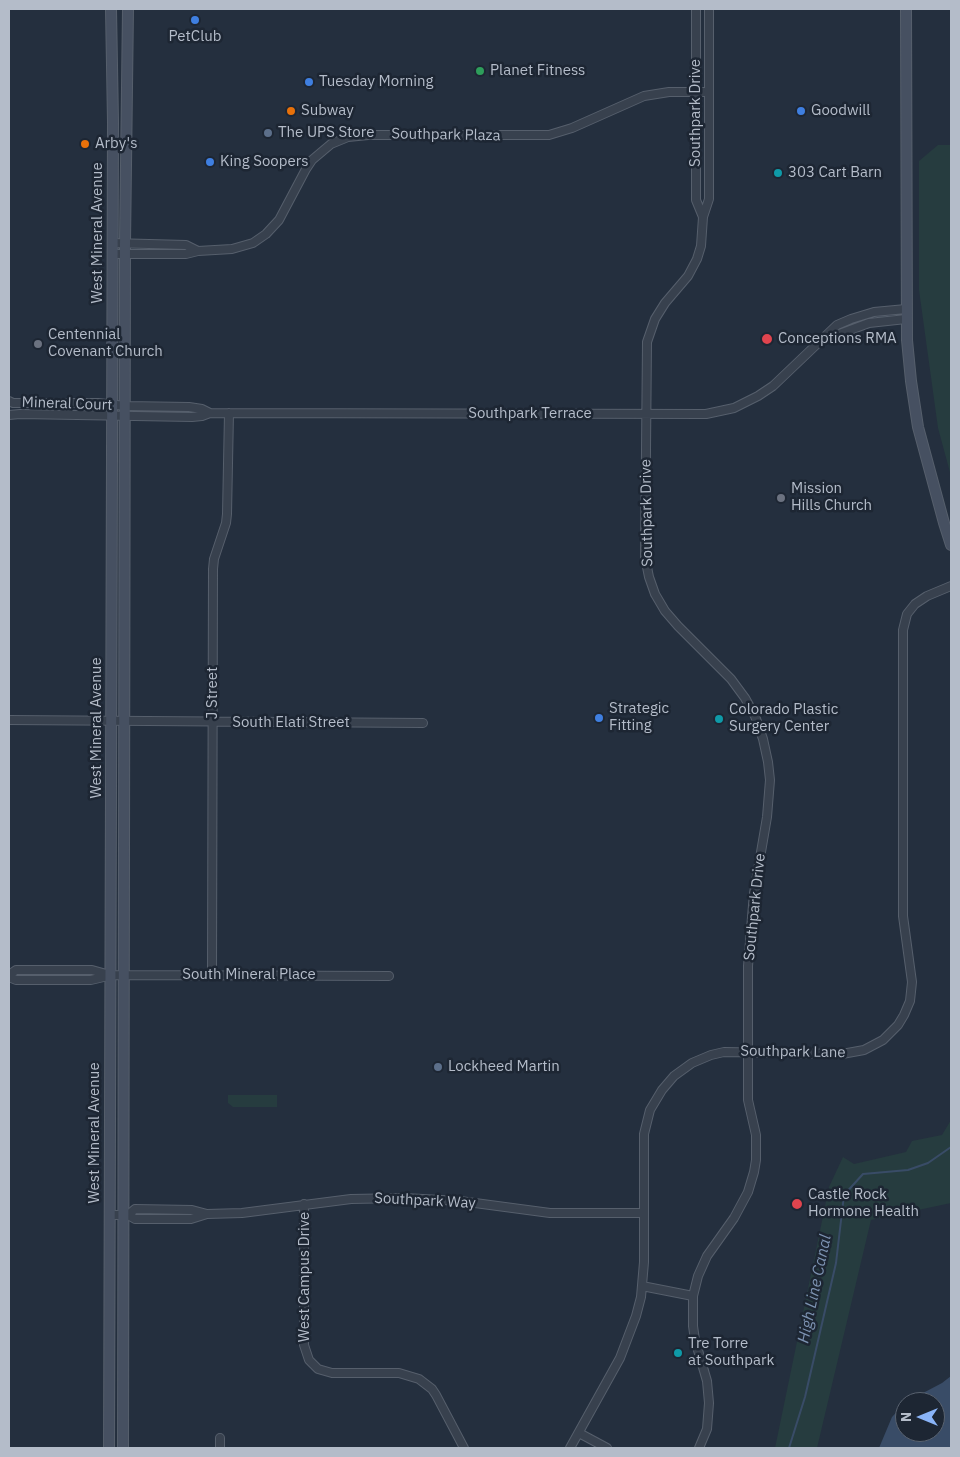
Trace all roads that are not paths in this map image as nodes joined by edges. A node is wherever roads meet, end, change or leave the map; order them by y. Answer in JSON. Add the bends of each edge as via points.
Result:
{"nodes":[{"id":1,"x":111,"y":9,"type":"edge"},
{"id":2,"x":128,"y":9,"type":"edge"},
{"id":3,"x":696,"y":9,"type":"edge"},
{"id":4,"x":709,"y":9,"type":"edge"},
{"id":5,"x":906,"y":9,"type":"edge"},
{"id":6,"x":696,"y":92,"type":"junction"},
{"id":7,"x":708,"y":92,"type":"junction"},
{"id":8,"x":703,"y":217,"type":"junction"},
{"id":9,"x":112,"y":248,"type":"junction"},
{"id":10,"x":125,"y":248,"type":"junction"},
{"id":11,"x":906,"y":314,"type":"junction"},
{"id":12,"x":9,"y":401,"type":"edge"},
{"id":13,"x":112,"y":405,"type":"junction"},
{"id":14,"x":126,"y":411,"type":"junction"},
{"id":15,"x":229,"y":413,"type":"junction"},
{"id":16,"x":646,"y":414,"type":"junction"},
{"id":17,"x":9,"y":415,"type":"edge"},
{"id":18,"x":112,"y":416,"type":"junction"},
{"id":19,"x":951,"y":545,"type":"edge"},
{"id":20,"x":951,"y":586,"type":"edge"},
{"id":21,"x":9,"y":720,"type":"edge"},
{"id":22,"x":112,"y":722,"type":"junction"},
{"id":23,"x":125,"y":722,"type":"junction"},
{"id":24,"x":212,"y":723,"type":"junction"},
{"id":25,"x":423,"y":724,"type":"dead end"},
{"id":26,"x":110,"y":975,"type":"junction"},
{"id":27,"x":123,"y":975,"type":"junction"},
{"id":28,"x":212,"y":975,"type":"junction"},
{"id":29,"x":9,"y":976,"type":"edge"},
{"id":30,"x":389,"y":976,"type":"dead end"},
{"id":31,"x":748,"y":1053,"type":"junction"},
{"id":32,"x":304,"y":1204,"type":"junction"},
{"id":33,"x":644,"y":1213,"type":"junction"},
{"id":34,"x":109,"y":1215,"type":"junction"},
{"id":35,"x":125,"y":1215,"type":"junction"},
{"id":36,"x":642,"y":1286,"type":"junction"},
{"id":37,"x":693,"y":1296,"type":"junction"},
{"id":38,"x":579,"y":1433,"type":"junction"},
{"id":39,"x":220,"y":1438,"type":"dead end"},
{"id":40,"x":109,"y":1448,"type":"edge"},
{"id":41,"x":123,"y":1448,"type":"edge"},
{"id":42,"x":220,"y":1448,"type":"edge"},
{"id":43,"x":464,"y":1448,"type":"edge"},
{"id":44,"x":570,"y":1448,"type":"edge"},
{"id":45,"x":607,"y":1448,"type":"edge"},
{"id":46,"x":699,"y":1448,"type":"edge"}],
"edges":[{"from":1,"to":9,"type":"main road","name":"West Mineral Avenue"},
{"from":2,"to":10,"type":"main road","name":"West Mineral Avenue"},
{"from":3,"to":6,"type":"street","name":"Southpark Drive"},
{"from":4,"to":7,"type":"street","name":"Southpark Drive"},
{"from":5,"to":11,"type":"main road"},
{"from":6,"to":7,"type":"street","name":"Southpark Plaza"},
{"from":6,"to":8,"type":"street","name":"Southpark Drive","via":[[696,200]]},
{"from":6,"to":10,"type":"street","name":"Southpark Plaza","via":[[659,92],[644,96],[549,135],[348,137],[331,144],[312,160],[279,220],[253,243],[224,250],[198,251],[186,245]]},
{"from":7,"to":8,"type":"street","name":"Southpark Drive","via":[[709,199]]},
{"from":8,"to":16,"type":"street","name":"Southpark Drive","via":[[701,246],[695,264],[685,282],[658,314],[648,336]]},
{"from":9,"to":10,"type":"street","name":"Southpark Plaza"},
{"from":9,"to":13,"type":"main road","name":"West Mineral Avenue"},
{"from":10,"to":14,"type":"main road","name":"West Mineral Avenue"},
{"from":11,"to":16,"type":"street","name":"Southpark Terrace","via":[[874,312],[831,329],[772,386],[741,405],[706,414]]},
{"from":11,"to":19,"type":"main road","via":[[918,427]]},
{"from":12,"to":13,"type":"street","name":"Mineral Court"},
{"from":13,"to":14,"type":"street","name":"Mineral Court"},
{"from":13,"to":18,"type":"main road","name":"West Mineral Avenue"},
{"from":14,"to":15,"type":"street","name":"Southpark Terrace","via":[[189,407],[210,413]]},
{"from":14,"to":18,"type":"street","name":"Southpark Terrace"},
{"from":14,"to":23,"type":"main road","name":"West Mineral Avenue"},
{"from":15,"to":16,"type":"street","name":"Southpark Terrace"},
{"from":15,"to":24,"type":"street","name":"J Street","via":[[227,514],[213,569]]},
{"from":16,"to":31,"type":"street","name":"Southpark Drive","via":[[644,537],[649,577],[665,612],[731,679],[745,698],[755,716],[768,762],[768,809],[750,935]]},
{"from":17,"to":18,"type":"street","name":"Mineral Court"},
{"from":18,"to":22,"type":"main road","name":"West Mineral Avenue"},
{"from":20,"to":31,"type":"street","name":"Southpark Lane","via":[[915,604],[907,614],[903,630],[903,916],[912,982],[904,1015],[883,1040],[854,1053]]},
{"from":21,"to":22,"type":"street","name":"South Elati Street"},
{"from":22,"to":23,"type":"street","name":"South Elati Street"},
{"from":22,"to":26,"type":"main road","name":"West Mineral Avenue"},
{"from":23,"to":24,"type":"street","name":"South Elati Street"},
{"from":23,"to":27,"type":"main road","name":"West Mineral Avenue"},
{"from":24,"to":25,"type":"street","name":"South Elati Street"},
{"from":24,"to":28,"type":"street","name":"J Street"},
{"from":26,"to":27,"type":"street","name":"South Mineral Place"},
{"from":26,"to":29,"type":"street","name":"South Mineral Place","via":[[92,970],[16,970]]},
{"from":26,"to":34,"type":"main road","name":"West Mineral Avenue"},
{"from":27,"to":28,"type":"street","name":"South Mineral Place"},
{"from":27,"to":35,"type":"main road","name":"West Mineral Avenue"},
{"from":28,"to":30,"type":"street","name":"South Mineral Place"},
{"from":31,"to":33,"type":"street","name":"Southpark Lane","via":[[724,1052],[700,1059],[680,1071],[662,1090],[650,1110],[644,1134]]},
{"from":31,"to":37,"type":"street","name":"Southpark Drive","via":[[748,1100],[756,1135],[754,1172],[741,1206],[707,1256]]},
{"from":32,"to":33,"type":"street","name":"Southpark Way","via":[[404,1198],[460,1201],[550,1213]]},
{"from":32,"to":35,"type":"street","name":"Southpark Way","via":[[207,1214],[192,1210],[135,1209]]},
{"from":32,"to":43,"type":"street","name":"West Campus Drive","via":[[304,1345],[309,1360],[325,1372],[399,1373],[419,1379],[436,1395]]},
{"from":33,"to":36,"type":"street","name":"Southpark Lane"},
{"from":34,"to":35,"type":"street","name":"Southpark Way"},
{"from":34,"to":40,"type":"main road","name":"West Mineral Avenue"},
{"from":35,"to":41,"type":"main road","name":"West Mineral Avenue"},
{"from":36,"to":37,"type":"street"},
{"from":36,"to":38,"type":"street","name":"Southpark Lane","via":[[636,1316],[624,1348]]},
{"from":37,"to":46,"type":"street","name":"Southpark Drive","via":[[695,1340],[707,1381],[709,1404],[707,1429]]},
{"from":38,"to":44,"type":"street","name":"Southpark Lane"},
{"from":38,"to":45,"type":"street"},
{"from":39,"to":42,"type":"street"}]}
